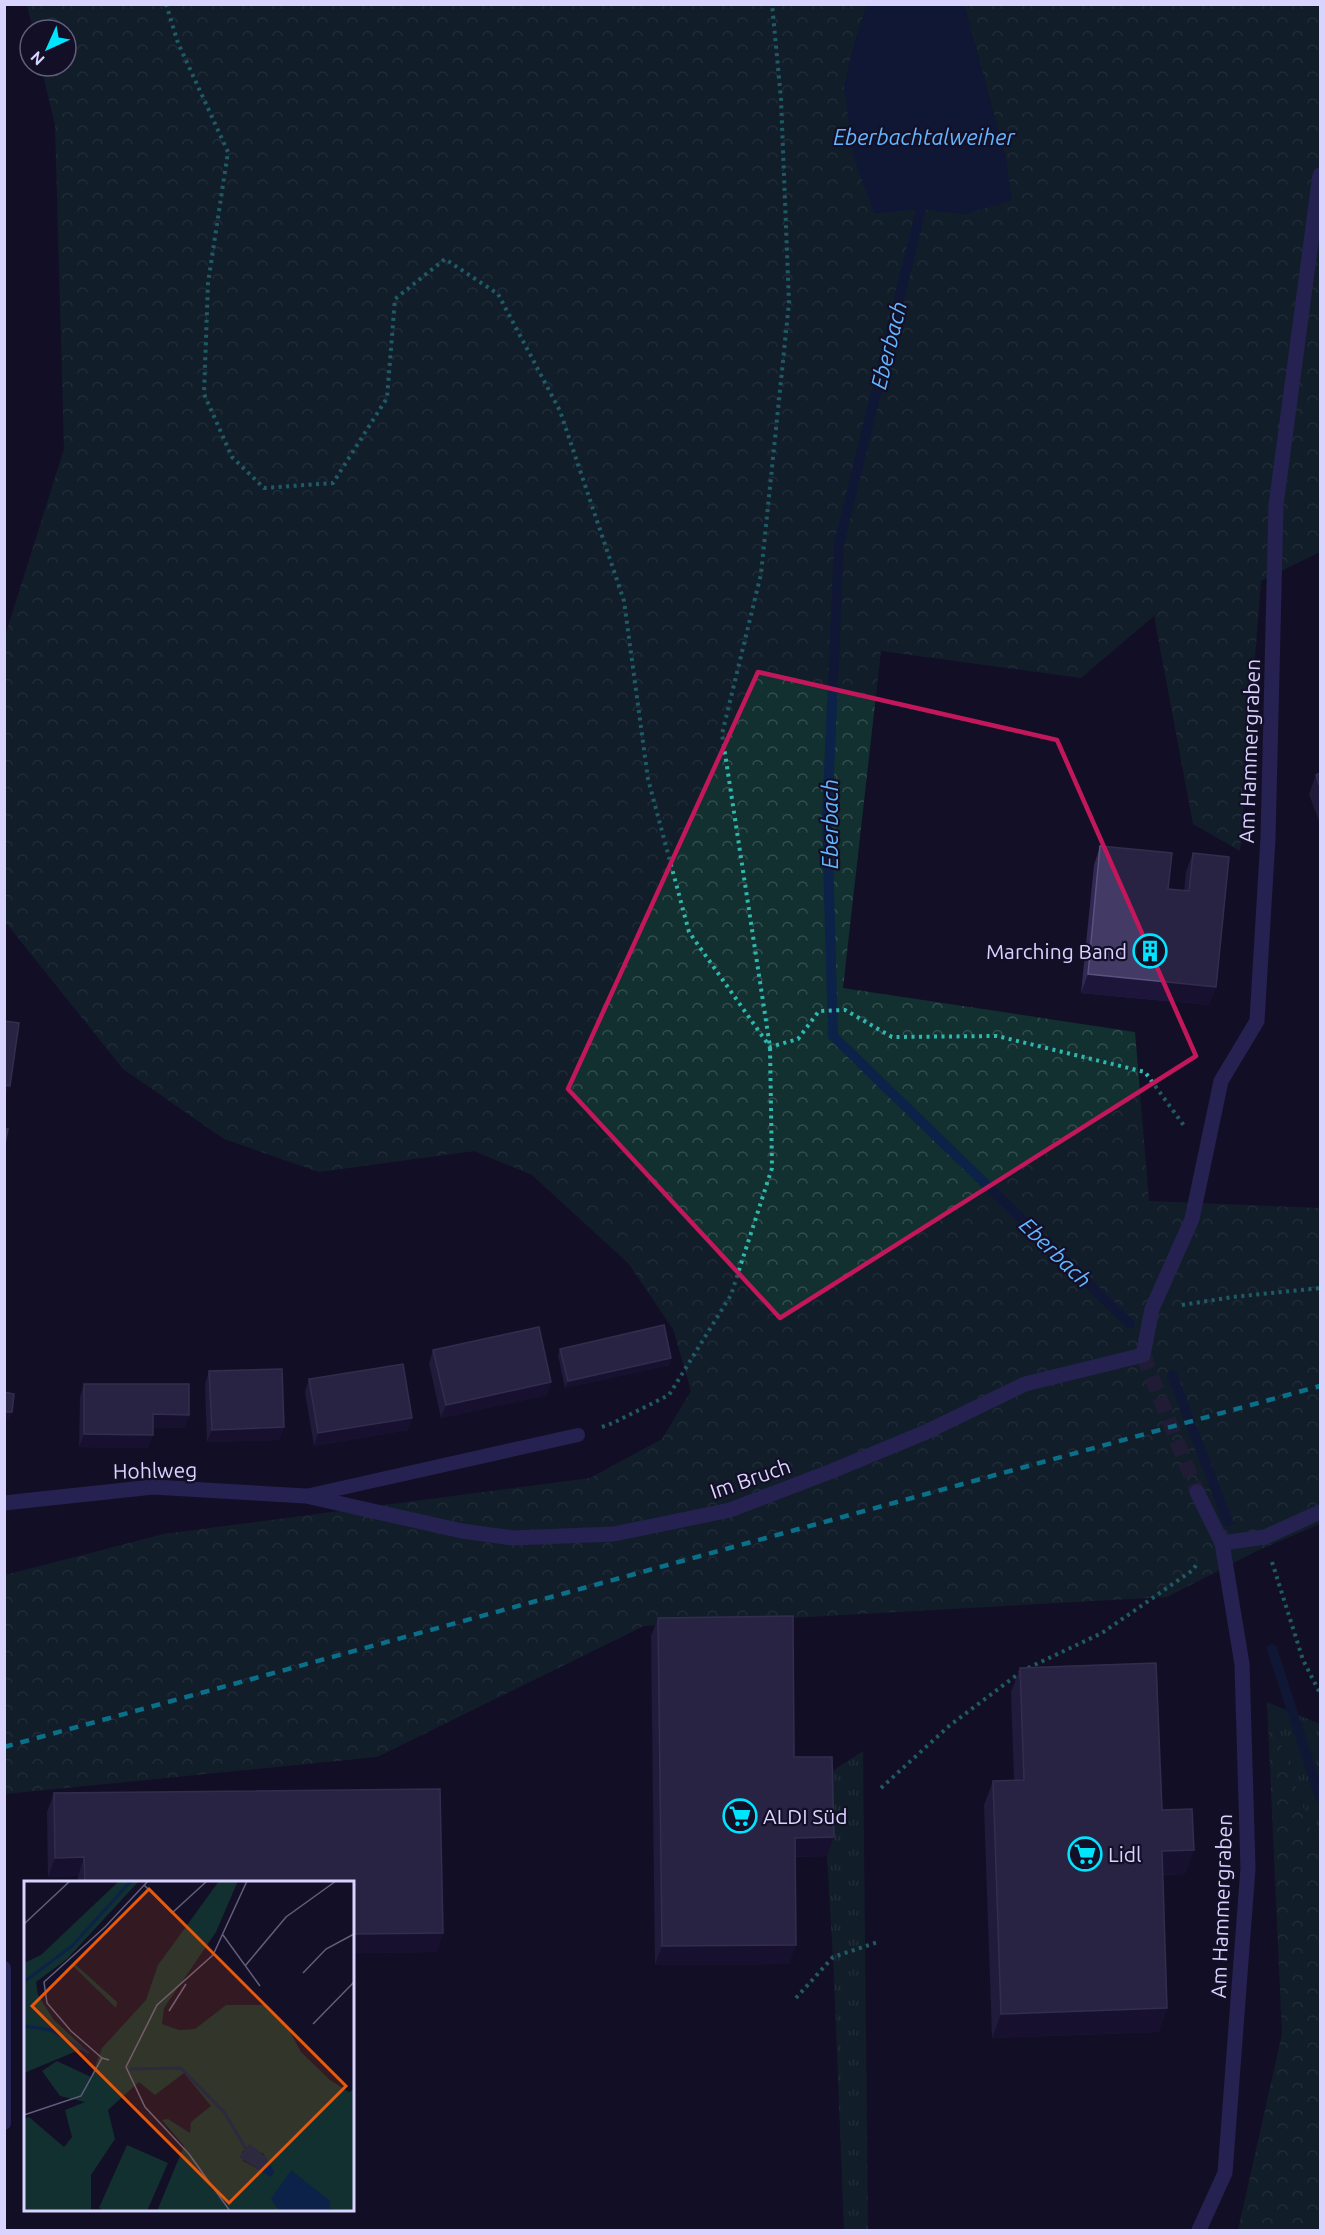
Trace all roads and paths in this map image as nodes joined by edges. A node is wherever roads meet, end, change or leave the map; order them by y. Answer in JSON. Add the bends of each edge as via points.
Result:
{"nodes":[{"id":1,"x":166,"y":4,"type":"edge"},
{"id":2,"x":772,"y":4,"type":"edge"},
{"id":3,"x":1320,"y":175,"type":"edge"},
{"id":4,"x":770,"y":1047,"type":"junction"},
{"id":5,"x":1205,"y":1155,"type":"junction"},
{"id":6,"x":1320,"y":1288,"type":"edge"},
{"id":7,"x":1152,"y":1309,"type":"junction"},
{"id":8,"x":578,"y":1435,"type":"joint"},
{"id":9,"x":1197,"y":1491,"type":"tunnel mouth"},
{"id":10,"x":306,"y":1496,"type":"junction"},
{"id":11,"x":4,"y":1503,"type":"edge"},
{"id":12,"x":1320,"y":1512,"type":"edge"},
{"id":13,"x":1265,"y":1537,"type":"junction"},
{"id":14,"x":1220,"y":1538,"type":"junction"},
{"id":15,"x":1320,"y":1693,"type":"edge"},
{"id":16,"x":881,"y":1788,"type":"dead end"},
{"id":17,"x":878,"y":1942,"type":"dead end"},
{"id":18,"x":4,"y":1968,"type":"edge"},
{"id":19,"x":796,"y":1998,"type":"dead end"},
{"id":20,"x":4,"y":2123,"type":"edge"},
{"id":21,"x":1199,"y":2230,"type":"edge"}],
"edges":[{"from":1,"to":4,"type":"path","via":[[178,44],[228,152],[208,282],[204,394],[232,457],[264,488],[333,483],[387,398],[395,299],[445,259],[498,294],[560,411],[624,601],[648,779],[689,932]]},
{"from":2,"to":4,"type":"path","via":[[781,99],[789,303],[761,573],[722,734]]},
{"from":3,"to":5,"type":"street","name":"Am Hammergraben","via":[[1276,505],[1268,838],[1257,1021],[1221,1080]]},
{"from":4,"to":5,"type":"path","via":[[798,1039],[819,1011],[845,1010],[892,1037],[997,1036],[1145,1072]]},
{"from":4,"to":8,"type":"path","via":[[772,1168],[731,1295],[669,1395],[613,1424]]},
{"from":5,"to":7,"type":"street","name":"Am Hammergraben","via":[[1192,1219]]},
{"from":6,"to":7,"type":"path"},
{"from":7,"to":10,"type":"street","name":"Im Bruch","via":[[1143,1356],[1025,1384],[926,1432],[730,1510],[614,1534],[513,1538],[462,1531]]},
{"from":8,"to":10,"type":"lane"},
{"from":9,"to":14,"type":"street"},
{"from":10,"to":11,"type":"street","name":"Hohlweg","via":[[153,1487]]},
{"from":12,"to":13,"type":"street"},
{"from":13,"to":14,"type":"street"},
{"from":13,"to":15,"type":"path","via":[[1303,1660]]},
{"from":14,"to":16,"type":"path","via":[[1193,1570],[1102,1633],[1017,1674],[949,1726]]},
{"from":14,"to":21,"type":"street","name":"Am Hammergraben","via":[[1242,1664],[1248,1868],[1225,2173]]},
{"from":17,"to":19,"type":"path","via":[[833,1957]]},
{"from":18,"to":20,"type":"lane"}]}
